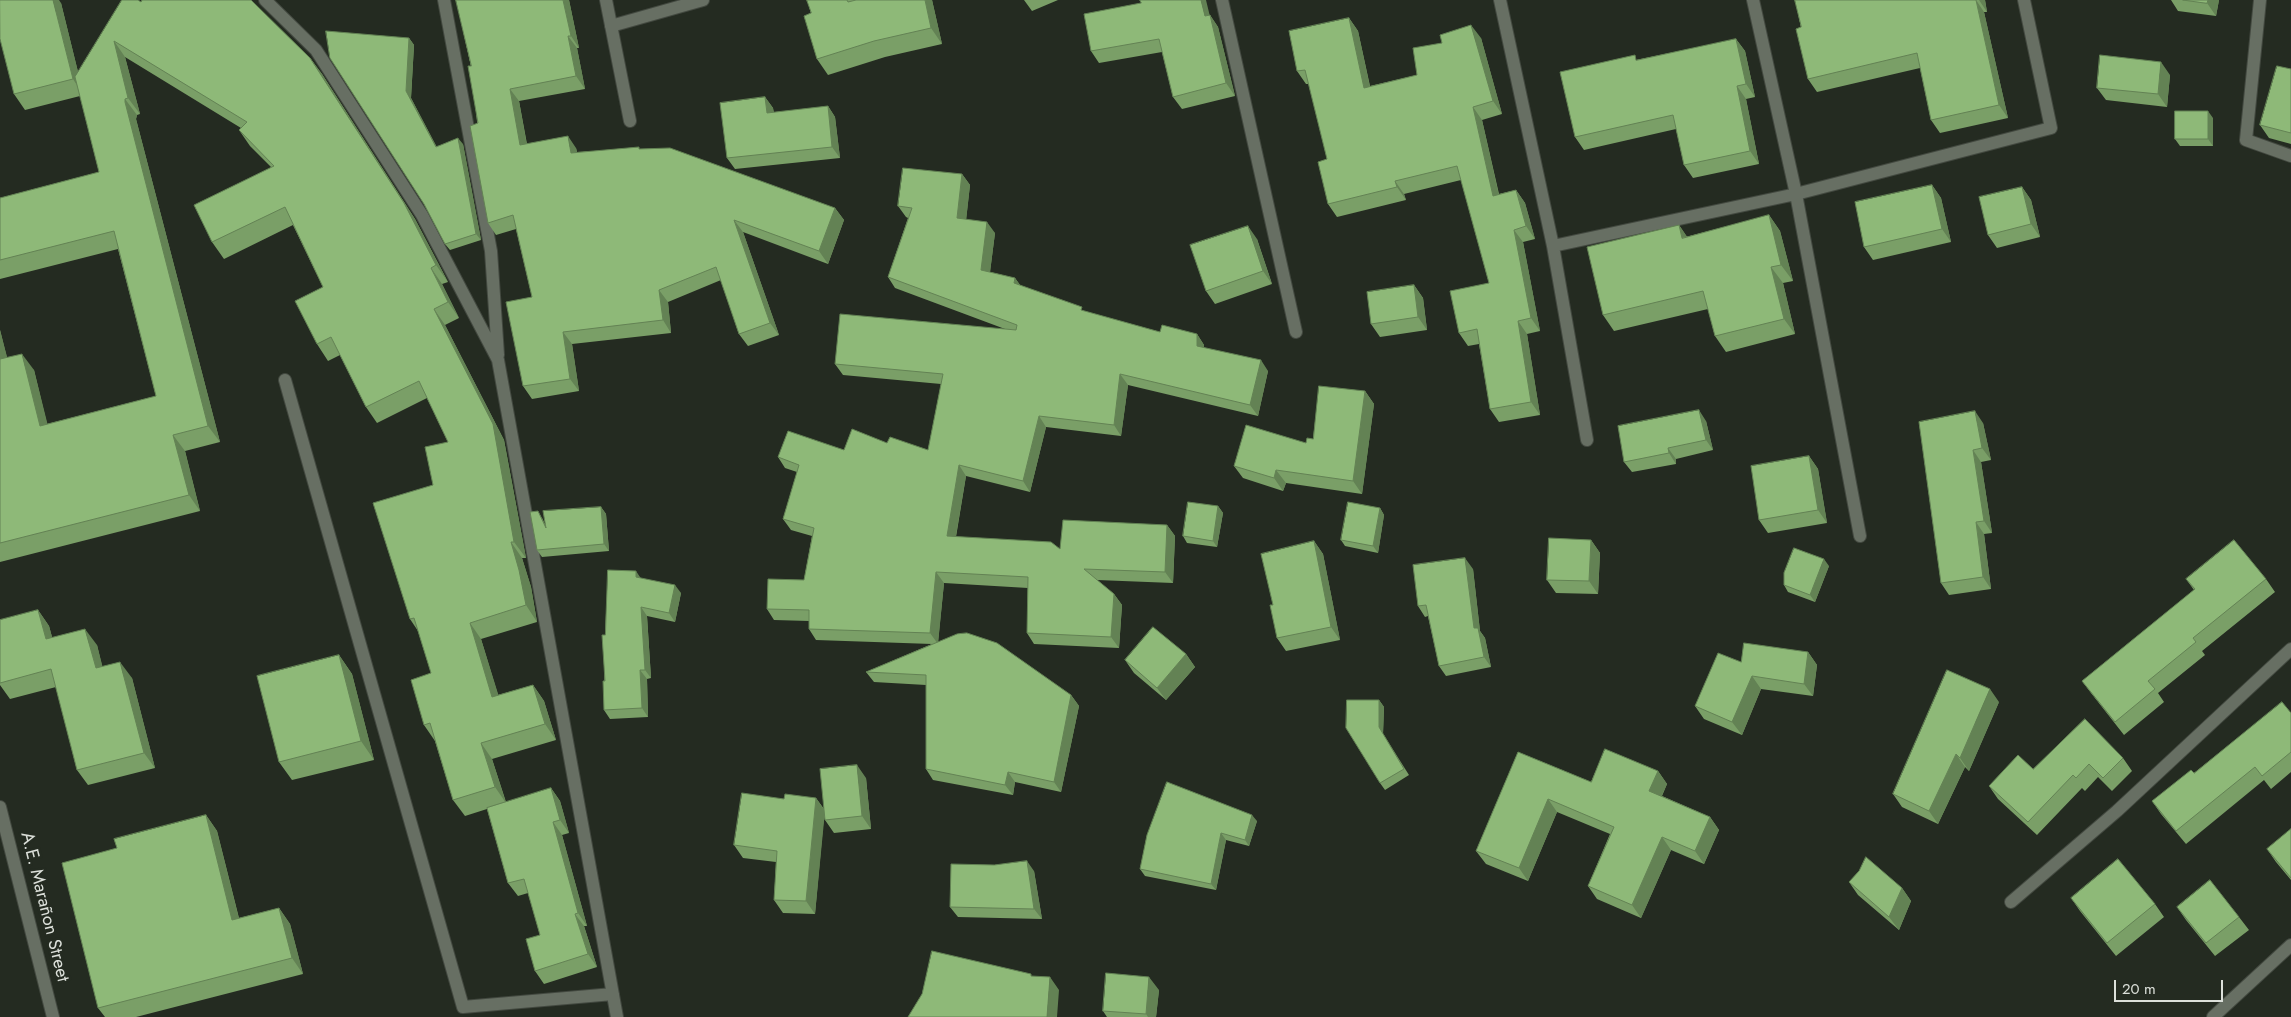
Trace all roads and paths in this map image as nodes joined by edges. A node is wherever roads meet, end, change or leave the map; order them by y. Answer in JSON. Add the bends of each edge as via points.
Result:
{"nodes":[{"id":1,"x":265,"y":0,"type":"edge"},
{"id":2,"x":444,"y":0,"type":"edge"},
{"id":3,"x":606,"y":0,"type":"edge"},
{"id":4,"x":703,"y":0,"type":"edge"},
{"id":5,"x":1222,"y":0,"type":"edge"},
{"id":6,"x":1500,"y":0,"type":"edge"},
{"id":7,"x":1753,"y":0,"type":"edge"},
{"id":8,"x":2024,"y":0,"type":"edge"},
{"id":9,"x":2260,"y":0,"type":"edge"},
{"id":10,"x":611,"y":26,"type":"junction"},
{"id":11,"x":630,"y":121,"type":"dead end"},
{"id":12,"x":2291,"y":156,"type":"edge"},
{"id":13,"x":1796,"y":194,"type":"junction"},
{"id":14,"x":1553,"y":246,"type":"junction"},
{"id":15,"x":1296,"y":332,"type":"dead end"},
{"id":16,"x":498,"y":360,"type":"junction"},
{"id":17,"x":285,"y":380,"type":"dead end"},
{"id":18,"x":1587,"y":440,"type":"dead end"},
{"id":19,"x":1860,"y":536,"type":"dead end"},
{"id":20,"x":2291,"y":649,"type":"edge"},
{"id":21,"x":0,"y":807,"type":"edge"},
{"id":22,"x":2011,"y":902,"type":"dead end"},
{"id":23,"x":2291,"y":945,"type":"edge"},
{"id":24,"x":613,"y":994,"type":"junction"},
{"id":25,"x":54,"y":1017,"type":"edge"},
{"id":26,"x":617,"y":1017,"type":"edge"},
{"id":27,"x":2213,"y":1017,"type":"edge"}],
"edges":[{"from":1,"to":16,"type":"street","via":[[322,58],[422,215]]},
{"from":2,"to":16,"type":"street","via":[[491,251]]},
{"from":3,"to":10,"type":"street"},
{"from":4,"to":10,"type":"street"},
{"from":5,"to":15,"type":"street"},
{"from":6,"to":14,"type":"street"},
{"from":7,"to":13,"type":"street"},
{"from":8,"to":13,"type":"street","via":[[2051,128]]},
{"from":9,"to":12,"type":"street","via":[[2246,140]]},
{"from":10,"to":11,"type":"street"},
{"from":13,"to":14,"type":"street"},
{"from":13,"to":19,"type":"street"},
{"from":14,"to":18,"type":"street"},
{"from":16,"to":24,"type":"street"},
{"from":17,"to":24,"type":"street","via":[[463,1007]]},
{"from":20,"to":22,"type":"street","via":[[2117,811]]},
{"from":21,"to":25,"type":"street","name":"A.E. Marañon Street"},
{"from":23,"to":27,"type":"street"},
{"from":24,"to":26,"type":"street"}]}
